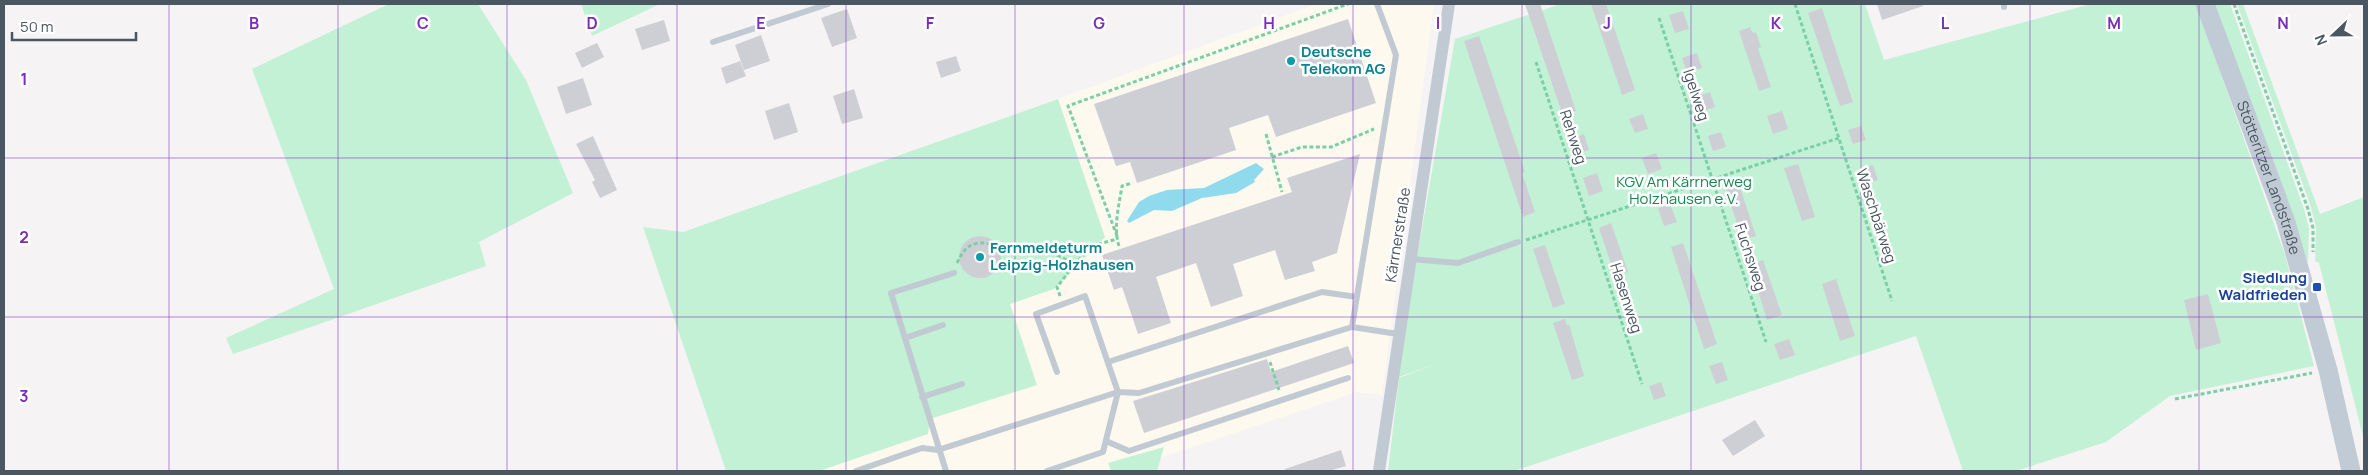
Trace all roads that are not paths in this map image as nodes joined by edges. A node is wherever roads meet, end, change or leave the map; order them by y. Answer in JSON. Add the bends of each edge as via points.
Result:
{"nodes":[{"id":1,"x":828,"y":4,"type":"edge"},
{"id":2,"x":1377,"y":4,"type":"edge"},
{"id":3,"x":1449,"y":4,"type":"edge"},
{"id":4,"x":2205,"y":4,"type":"edge"},
{"id":5,"x":713,"y":42,"type":"dead end"},
{"id":6,"x":1518,"y":242,"type":"road end"},
{"id":7,"x":1412,"y":259,"type":"junction"},
{"id":8,"x":954,"y":273,"type":"road end"},
{"id":9,"x":1357,"y":297,"type":"junction"},
{"id":10,"x":943,"y":325,"type":"dead end"},
{"id":11,"x":1352,"y":327,"type":"junction"},
{"id":12,"x":1398,"y":334,"type":"junction"},
{"id":13,"x":905,"y":338,"type":"junction"},
{"id":14,"x":1108,"y":362,"type":"junction"},
{"id":15,"x":1057,"y":372,"type":"dead end"},
{"id":16,"x":1348,"y":378,"type":"dead end"},
{"id":17,"x":962,"y":384,"type":"dead end"},
{"id":18,"x":1118,"y":392,"type":"junction"},
{"id":19,"x":922,"y":397,"type":"junction"},
{"id":20,"x":1106,"y":441,"type":"junction"},
{"id":21,"x":938,"y":450,"type":"junction"},
{"id":22,"x":856,"y":471,"type":"edge"},
{"id":23,"x":946,"y":471,"type":"edge"},
{"id":24,"x":1047,"y":471,"type":"edge"},
{"id":25,"x":1379,"y":471,"type":"edge"},
{"id":26,"x":2351,"y":471,"type":"edge"}],
"edges":[{"from":1,"to":5,"type":"lane"},
{"from":2,"to":9,"type":"lane","via":[[1396,55]]},
{"from":3,"to":7,"type":"street","name":"Kärrnerstraße"},
{"from":4,"to":26,"type":"main road","name":"Stötteritzer Landstraße","via":[[2286,222],[2328,370]]},
{"from":6,"to":7,"type":"lane","via":[[1458,263]]},
{"from":7,"to":12,"type":"street","name":"Kärrnerstraße"},
{"from":8,"to":13,"type":"lane","via":[[891,293]]},
{"from":9,"to":11,"type":"lane"},
{"from":9,"to":14,"type":"lane","via":[[1322,292]]},
{"from":10,"to":13,"type":"lane"},
{"from":11,"to":12,"type":"lane"},
{"from":11,"to":18,"type":"lane","via":[[1139,392]]},
{"from":12,"to":25,"type":"street","name":"Kärrnerstraße"},
{"from":13,"to":19,"type":"lane"},
{"from":14,"to":15,"type":"lane","via":[[1085,296],[1036,314]]},
{"from":14,"to":18,"type":"lane"},
{"from":16,"to":20,"type":"lane","via":[[1129,451]]},
{"from":17,"to":19,"type":"lane"},
{"from":18,"to":20,"type":"lane"},
{"from":18,"to":21,"type":"lane"},
{"from":19,"to":21,"type":"lane"},
{"from":20,"to":24,"type":"lane","via":[[1103,452]]},
{"from":21,"to":22,"type":"lane","via":[[922,448]]},
{"from":21,"to":23,"type":"lane"}]}
